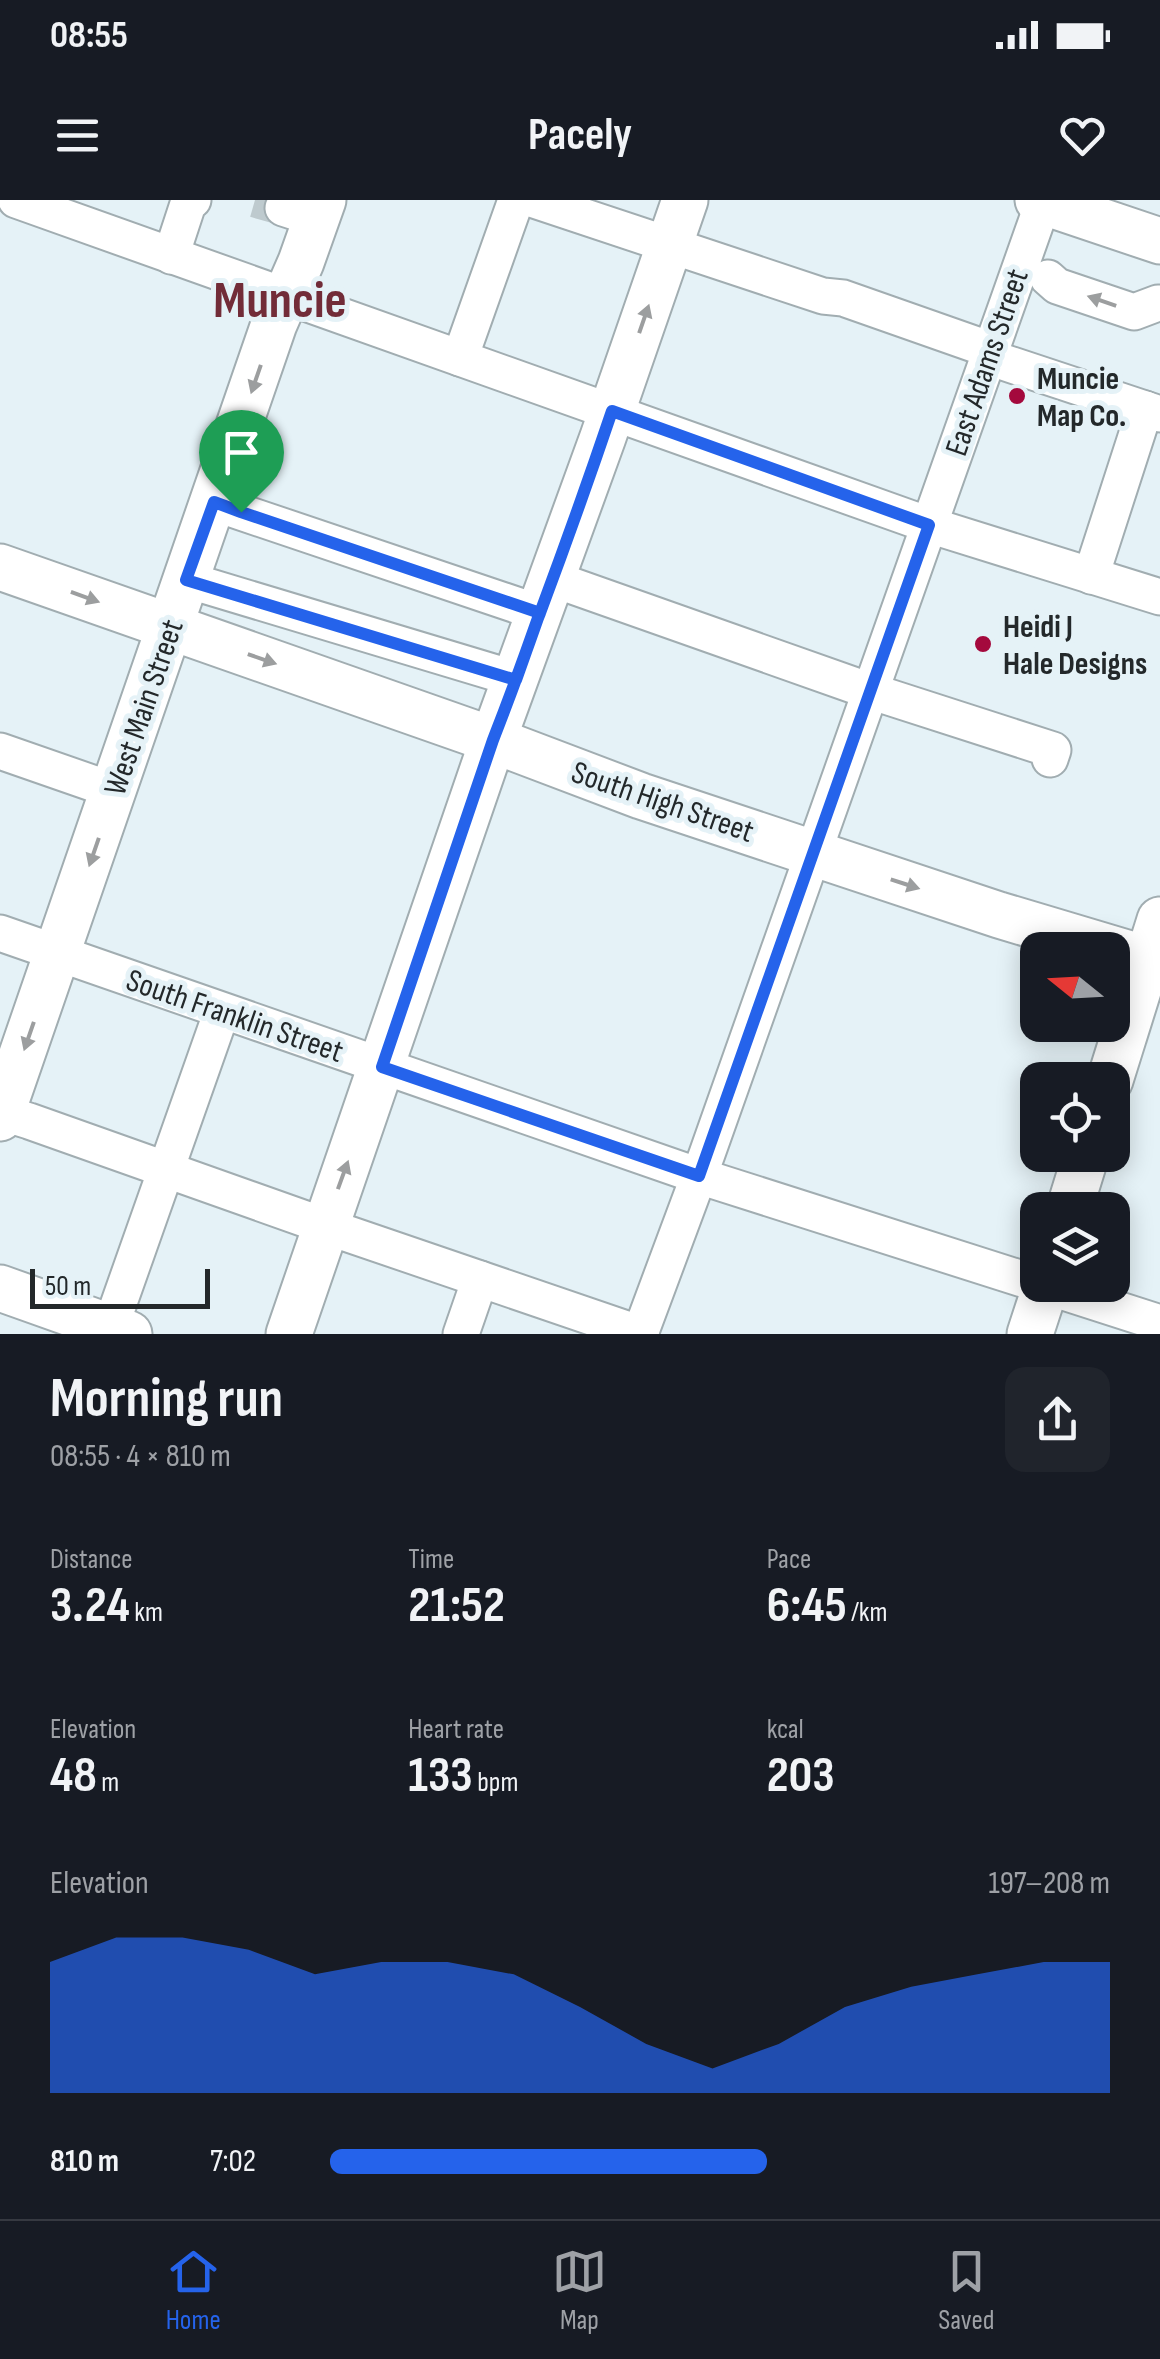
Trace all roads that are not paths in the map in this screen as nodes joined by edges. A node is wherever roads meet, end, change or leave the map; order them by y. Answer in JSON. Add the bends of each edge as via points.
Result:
{"nodes":[{"id":1,"x":16,"y":200,"type":"edge"},
{"id":2,"x":193,"y":200,"type":"edge"},
{"id":3,"x":516,"y":200,"type":"edge"},
{"id":4,"x":534,"y":200,"type":"edge"},
{"id":5,"x":684,"y":200,"type":"edge"},
{"id":6,"x":1042,"y":201,"type":"edge"},
{"id":7,"x":308,"y":209,"type":"edge"},
{"id":8,"x":1160,"y":241,"type":"edge"},
{"id":9,"x":669,"y":246,"type":"junction"},
{"id":10,"x":171,"y":256,"type":"junction"},
{"id":11,"x":1048,"y":278,"type":"dead end"},
{"id":12,"x":288,"y":296,"type":"junction"},
{"id":13,"x":1158,"y":303,"type":"edge"},
{"id":14,"x":989,"y":354,"type":"junction"},
{"id":15,"x":460,"y":358,"type":"junction"},
{"id":16,"x":612,"y":411,"type":"junction"},
{"id":17,"x":1153,"y":411,"type":"edge"},
{"id":18,"x":214,"y":502,"type":"junction"},
{"id":19,"x":929,"y":525,"type":"junction"},
{"id":20,"x":1,"y":572,"type":"edge"},
{"id":21,"x":1091,"y":576,"type":"junction"},
{"id":22,"x":186,"y":580,"type":"junction"},
{"id":23,"x":546,"y":596,"type":"junction"},
{"id":24,"x":1160,"y":598,"type":"edge"},
{"id":25,"x":170,"y":627,"type":"junction"},
{"id":26,"x":516,"y":680,"type":"junction"},
{"id":27,"x":870,"y":690,"type":"junction"},
{"id":28,"x":493,"y":740,"type":"junction"},
{"id":29,"x":0,"y":751,"type":"edge"},
{"id":30,"x":1050,"y":759,"type":"dead end"},
{"id":31,"x":114,"y":790,"type":"junction"},
{"id":32,"x":812,"y":853,"type":"junction"},
{"id":33,"x":0,"y":933,"type":"edge"},
{"id":34,"x":1156,"y":948,"type":"edge"},
{"id":35,"x":58,"y":953,"type":"junction"},
{"id":36,"x":222,"y":1011,"type":"junction"},
{"id":37,"x":1116,"y":1062,"type":"edge"},
{"id":38,"x":382,"y":1067,"type":"junction"},
{"id":39,"x":1,"y":1114,"type":"edge"},
{"id":40,"x":166,"y":1170,"type":"junction"},
{"id":41,"x":699,"y":1176,"type":"junction"},
{"id":42,"x":324,"y":1226,"type":"junction"},
{"id":43,"x":1020,"y":1278,"type":"edge"},
{"id":44,"x":480,"y":1279,"type":"junction"},
{"id":45,"x":0,"y":1288,"type":"edge"},
{"id":46,"x":1038,"y":1302,"type":"edge"},
{"id":47,"x":1095,"y":1302,"type":"edge"},
{"id":48,"x":1160,"y":1323,"type":"edge"},
{"id":49,"x":115,"y":1332,"type":"edge"},
{"id":50,"x":289,"y":1334,"type":"edge"},
{"id":51,"x":461,"y":1334,"type":"edge"},
{"id":52,"x":640,"y":1334,"type":"edge"},
{"id":53,"x":1030,"y":1334,"type":"edge"}],
"edges":[{"from":1,"to":10,"type":"street"},
{"from":2,"to":10,"type":"street"},
{"from":3,"to":15,"type":"street"},
{"from":4,"to":9,"type":"street"},
{"from":5,"to":9,"type":"main road"},
{"from":6,"to":8,"type":"main road"},
{"from":6,"to":14,"type":"street","name":"East Adams Street"},
{"from":7,"to":12,"type":"main road","name":"West Main Street"},
{"from":9,"to":14,"type":"street","via":[[842,298]]},
{"from":16,"to":9,"type":"main road","one_way":true},
{"from":10,"to":12,"type":"street"},
{"from":13,"to":11,"type":"street","one_way":true,"via":[[1134,312]]},
{"from":12,"to":15,"type":"street"},
{"from":12,"to":18,"type":"main road","name":"West Main Street","one_way":true},
{"from":14,"to":17,"type":"street"},
{"from":14,"to":19,"type":"street","name":"East Adams Street"},
{"from":15,"to":16,"type":"street"},
{"from":16,"to":19,"type":"street"},
{"from":16,"to":23,"type":"main road"},
{"from":17,"to":21,"type":"street"},
{"from":18,"to":22,"type":"main road","name":"West Main Street"},
{"from":18,"to":23,"type":"street"},
{"from":19,"to":21,"type":"street"},
{"from":19,"to":27,"type":"street","name":"East Adams Street"},
{"from":20,"to":25,"type":"main road","name":"South High Street","one_way":true},
{"from":21,"to":24,"type":"street"},
{"from":22,"to":25,"type":"main road","name":"West Main Street"},
{"from":22,"to":26,"type":"street"},
{"from":23,"to":26,"type":"main road"},
{"from":23,"to":27,"type":"street"},
{"from":25,"to":28,"type":"main road","name":"South High Street","one_way":true},
{"from":25,"to":31,"type":"main road","name":"West Main Street"},
{"from":26,"to":28,"type":"main road"},
{"from":27,"to":30,"type":"street","via":[[1053,750]]},
{"from":27,"to":32,"type":"street","name":"East Adams Street"},
{"from":28,"to":32,"type":"main road","name":"South High Street"},
{"from":28,"to":38,"type":"main road"},
{"from":29,"to":31,"type":"street"},
{"from":31,"to":35,"type":"main road","name":"West Main Street","one_way":true},
{"from":32,"to":34,"type":"main road","name":"South High Street","one_way":true,"via":[[999,914]]},
{"from":32,"to":41,"type":"street","name":"East Adams Street"},
{"from":33,"to":35,"type":"street","name":"South Franklin Street"},
{"from":34,"to":37,"type":"main road"},
{"from":35,"to":36,"type":"street","name":"South Franklin Street"},
{"from":35,"to":39,"type":"main road","name":"West Main Street","one_way":true},
{"from":36,"to":38,"type":"street","name":"South Franklin Street"},
{"from":36,"to":40,"type":"street"},
{"from":38,"to":41,"type":"street","name":"South Franklin Street"},
{"from":42,"to":38,"type":"main road","one_way":true},
{"from":39,"to":40,"type":"street"},
{"from":40,"to":42,"type":"street"},
{"from":40,"to":49,"type":"street"},
{"from":41,"to":43,"type":"street","name":"South Franklin Street"},
{"from":41,"to":52,"type":"street","name":"East Adams Street"},
{"from":42,"to":44,"type":"street"},
{"from":42,"to":50,"type":"main road"},
{"from":44,"to":51,"type":"street"},
{"from":44,"to":52,"type":"street"},
{"from":45,"to":49,"type":"main road"},
{"from":46,"to":53,"type":"main road"},
{"from":47,"to":48,"type":"street","name":"South Franklin Street"}]}
